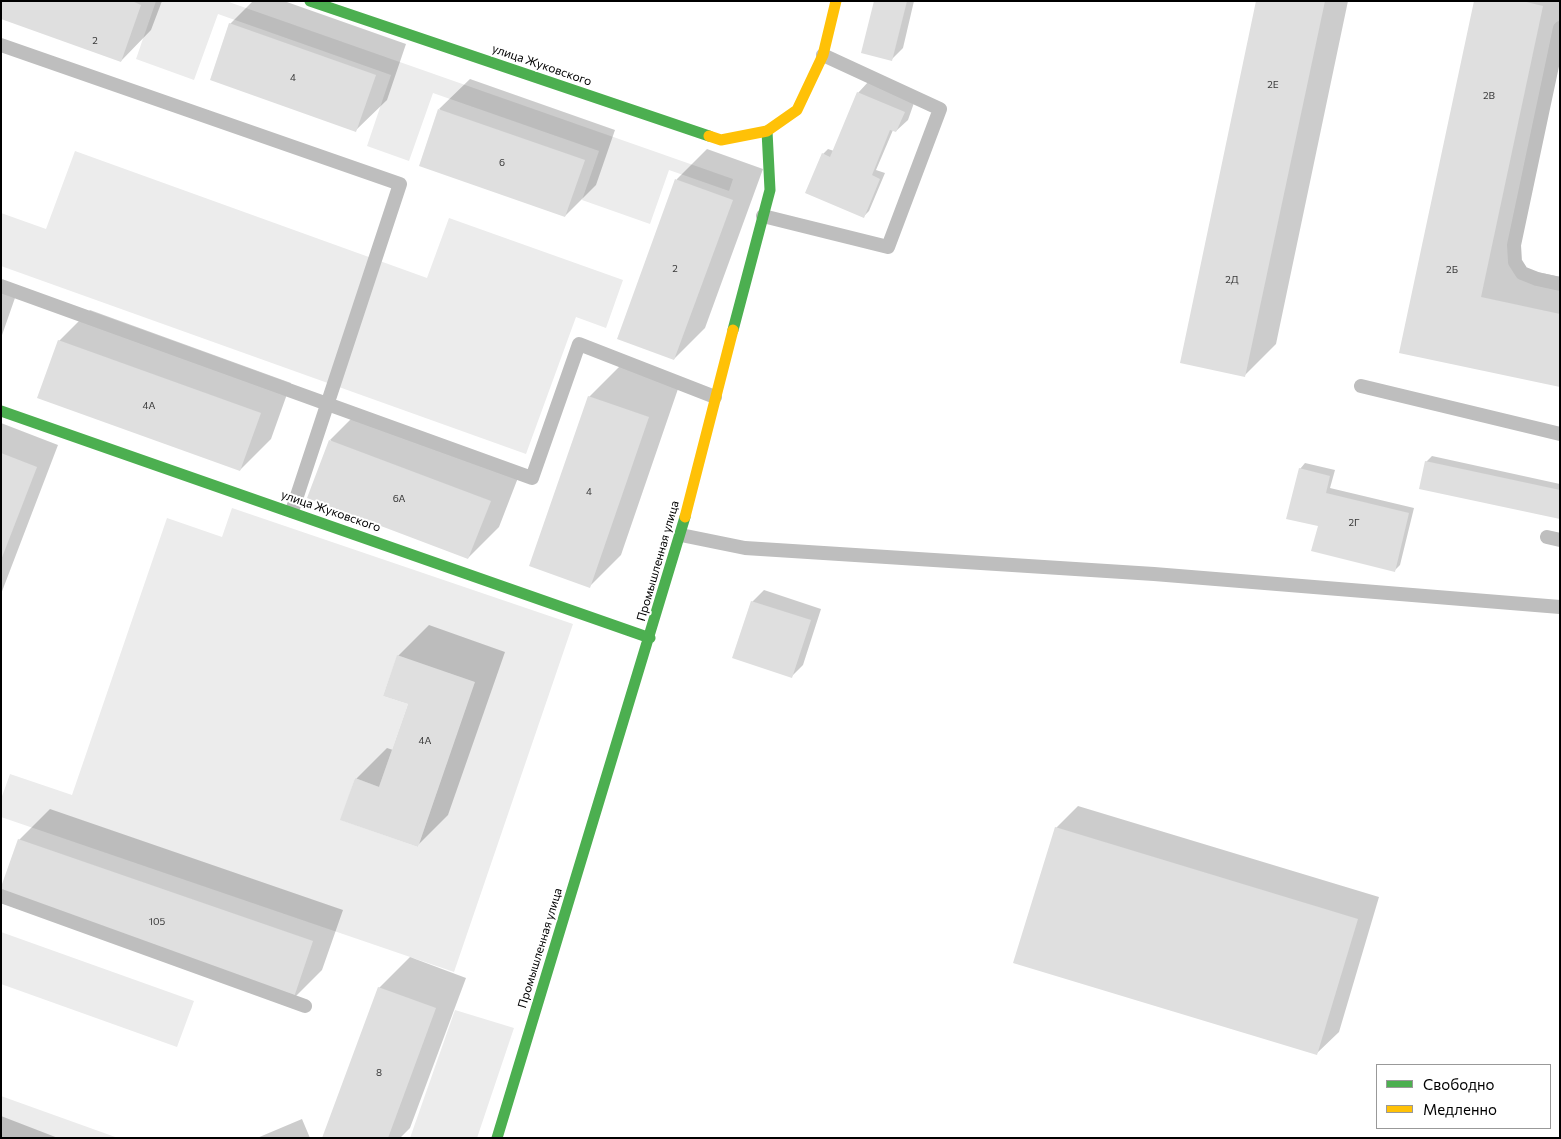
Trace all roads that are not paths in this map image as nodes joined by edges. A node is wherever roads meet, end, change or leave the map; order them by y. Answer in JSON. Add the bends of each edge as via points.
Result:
{"nodes":[{"id":1,"x":310,"y":1,"type":"edge"},
{"id":2,"x":836,"y":1,"type":"edge"},
{"id":3,"x":1560,"y":28,"type":"edge"},
{"id":4,"x":1,"y":44,"type":"edge"},
{"id":5,"x":823,"y":55,"type":"junction"},
{"id":6,"x":767,"y":132,"type":"junction"},
{"id":7,"x":763,"y":216,"type":"junction"},
{"id":8,"x":1560,"y":284,"type":"edge"},
{"id":9,"x":1,"y":286,"type":"edge"},
{"id":10,"x":1361,"y":386,"type":"dead end"},
{"id":11,"x":715,"y":397,"type":"junction"},
{"id":12,"x":327,"y":404,"type":"junction"},
{"id":13,"x":1,"y":411,"type":"edge"},
{"id":14,"x":1560,"y":434,"type":"edge"},
{"id":15,"x":292,"y":511,"type":"junction"},
{"id":16,"x":681,"y":535,"type":"junction"},
{"id":17,"x":1560,"y":607,"type":"edge"},
{"id":18,"x":650,"y":638,"type":"junction"},
{"id":19,"x":1,"y":896,"type":"edge"},
{"id":20,"x":305,"y":1006,"type":"dead end"},
{"id":21,"x":496,"y":1138,"type":"edge"}],
"edges":[{"from":1,"to":6,"type":"street","name":"улица Жуковского","via":[[721,140]]},
{"from":2,"to":5,"type":"street"},
{"from":3,"to":8,"type":"lane","via":[[1514,245],[1515,262],[1522,273]]},
{"from":4,"to":12,"type":"lane","via":[[400,184]]},
{"from":5,"to":6,"type":"street","via":[[797,110]]},
{"from":5,"to":7,"type":"lane","via":[[940,109],[892,238],[888,247]]},
{"from":6,"to":7,"type":"street","name":"Промышленная улица","via":[[770,190]]},
{"from":7,"to":11,"type":"street","name":"Промышленная улица"},
{"from":9,"to":12,"type":"lane"},
{"from":10,"to":14,"type":"lane"},
{"from":11,"to":12,"type":"lane","via":[[579,344],[532,478]]},
{"from":11,"to":16,"type":"street","name":"Промышленная улица"},
{"from":12,"to":15,"type":"lane"},
{"from":13,"to":15,"type":"street","name":"улица Жуковского"},
{"from":15,"to":18,"type":"street","name":"улица Жуковского"},
{"from":16,"to":17,"type":"lane","via":[[745,548],[1154,574]]},
{"from":16,"to":18,"type":"street","name":"Промышленная улица"},
{"from":18,"to":21,"type":"street","name":"Промышленная улица"},
{"from":19,"to":20,"type":"lane"}]}
